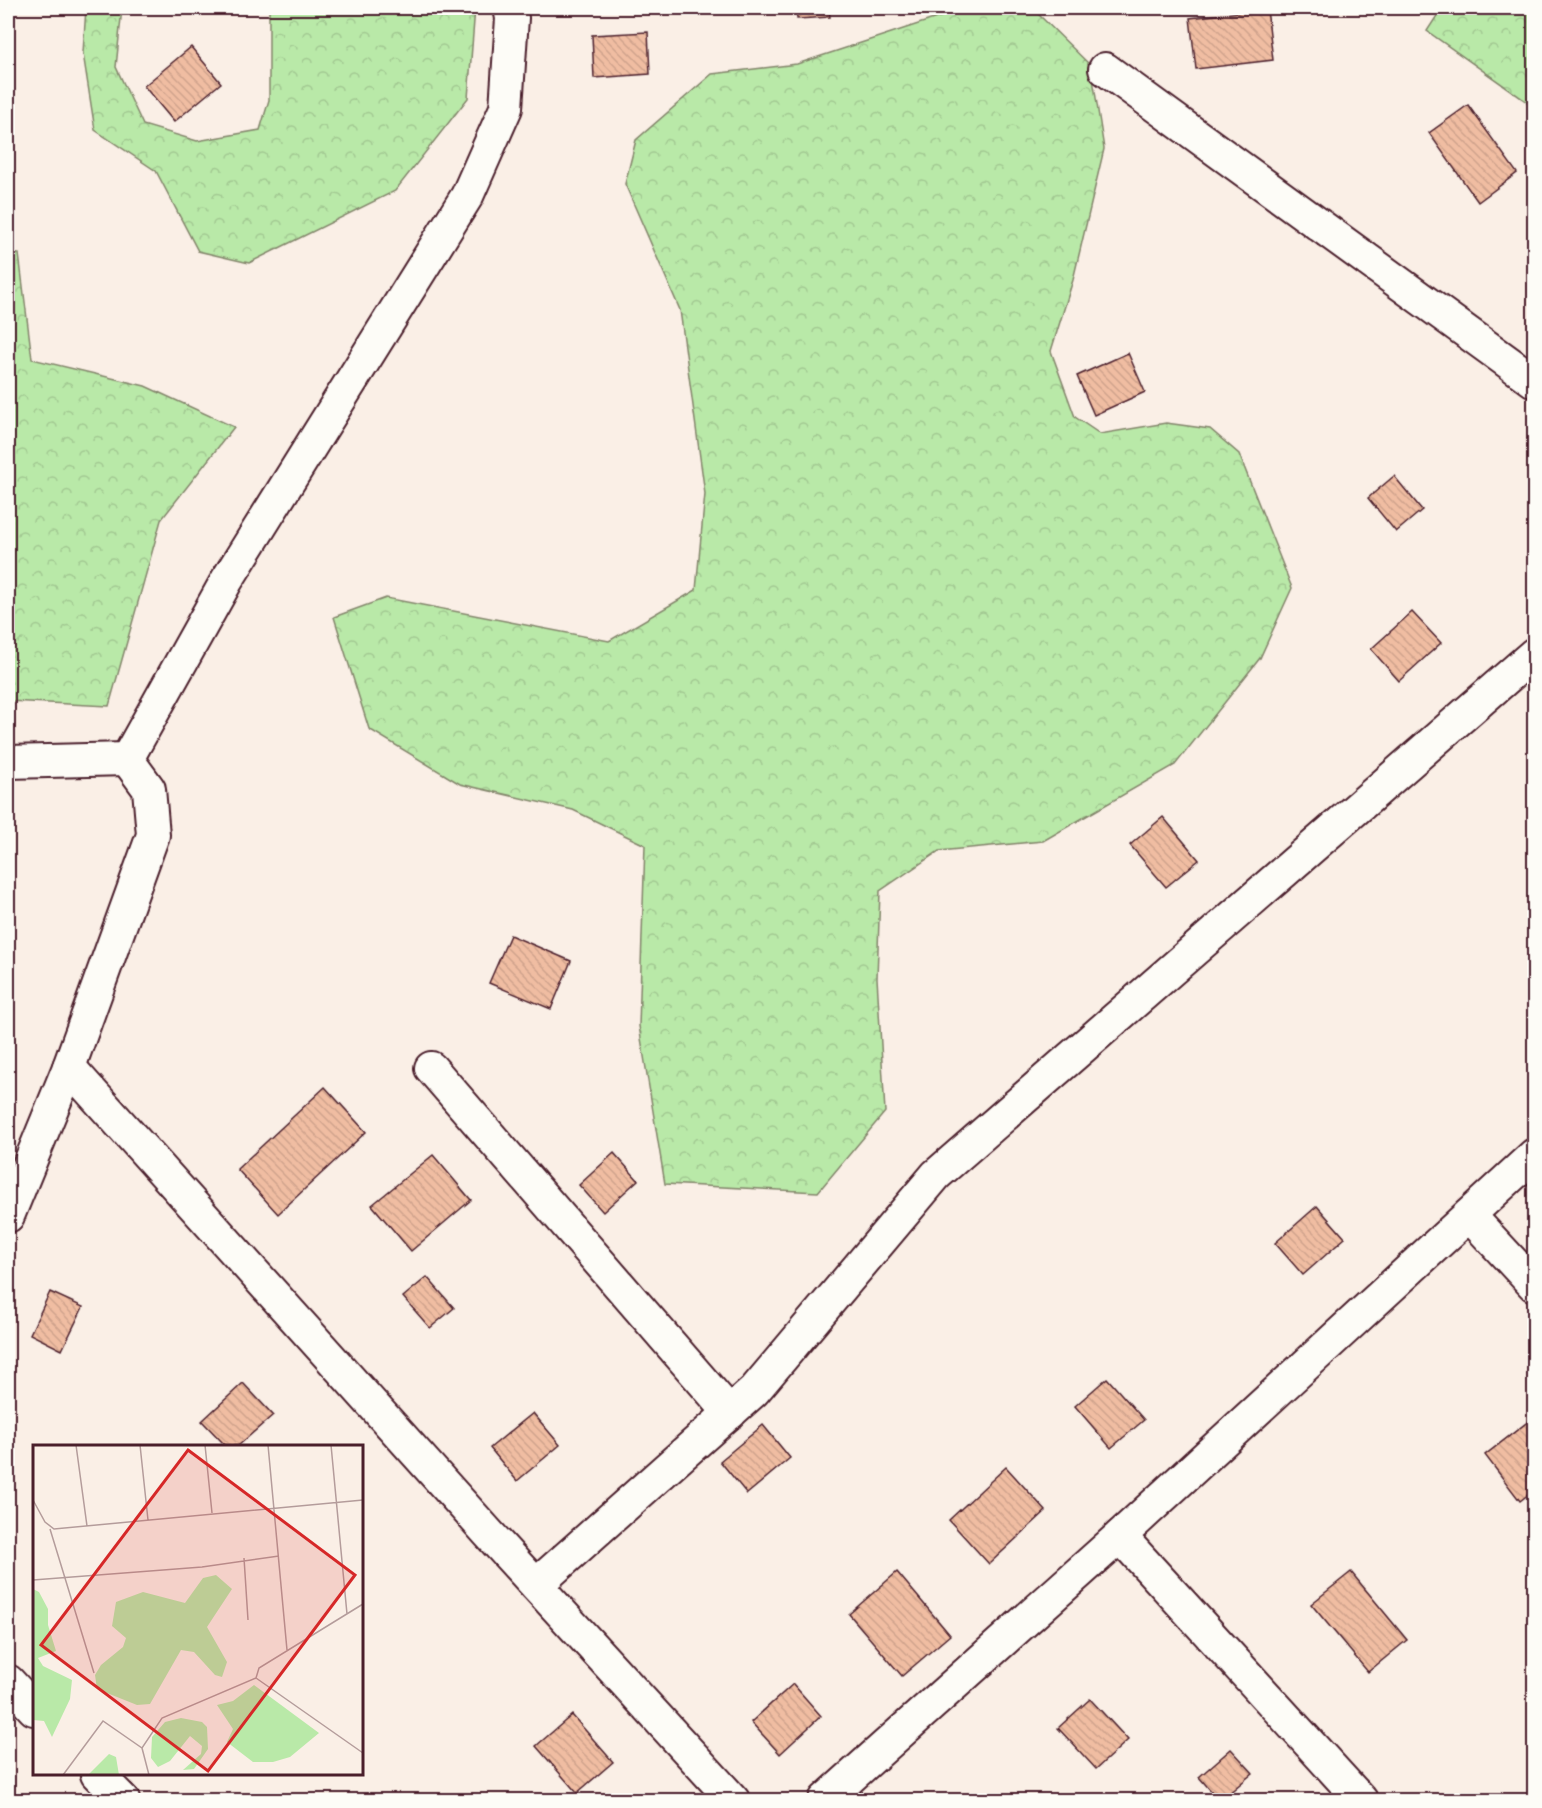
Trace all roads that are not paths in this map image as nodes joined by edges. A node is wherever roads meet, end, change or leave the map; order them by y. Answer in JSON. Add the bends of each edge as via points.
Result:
{"nodes":[{"id":1,"x":510,"y":8,"type":"edge"},
{"id":2,"x":1105,"y":69,"type":"dead end"},
{"id":3,"x":1534,"y":381,"type":"edge"},
{"id":4,"x":1534,"y":654,"type":"edge"},
{"id":5,"x":128,"y":759,"type":"junction"},
{"id":6,"x":8,"y":762,"type":"edge"},
{"id":7,"x":69,"y":1067,"type":"junction"},
{"id":8,"x":431,"y":1068,"type":"dead end"},
{"id":9,"x":1534,"y":1155,"type":"edge"},
{"id":10,"x":1469,"y":1215,"type":"junction"},
{"id":11,"x":8,"y":1216,"type":"edge"},
{"id":12,"x":1534,"y":1285,"type":"edge"},
{"id":13,"x":730,"y":1413,"type":"junction"},
{"id":14,"x":1120,"y":1536,"type":"junction"},
{"id":15,"x":536,"y":1585,"type":"junction"},
{"id":16,"x":8,"y":1681,"type":"edge"},
{"id":17,"x":33,"y":1708,"type":"edge"},
{"id":18,"x":99,"y":1775,"type":"edge"},
{"id":19,"x":123,"y":1800,"type":"edge"},
{"id":20,"x":733,"y":1800,"type":"edge"},
{"id":21,"x":825,"y":1800,"type":"edge"},
{"id":22,"x":1361,"y":1800,"type":"edge"}],
"edges":[{"from":1,"to":5,"type":"street","via":[[506,108],[467,196],[227,580]]},
{"from":2,"to":3,"type":"street"},
{"from":4,"to":13,"type":"street","via":[[936,1175],[754,1391]]},
{"from":5,"to":6,"type":"street"},
{"from":5,"to":7,"type":"street","via":[[149,789],[153,835]]},
{"from":7,"to":11,"type":"street"},
{"from":7,"to":15,"type":"street"},
{"from":8,"to":13,"type":"street"},
{"from":9,"to":10,"type":"street"},
{"from":10,"to":12,"type":"street"},
{"from":10,"to":14,"type":"street"},
{"from":13,"to":15,"type":"street"},
{"from":14,"to":21,"type":"street"},
{"from":14,"to":22,"type":"street"},
{"from":15,"to":20,"type":"street"},
{"from":16,"to":17,"type":"street"},
{"from":18,"to":19,"type":"street"}]}
